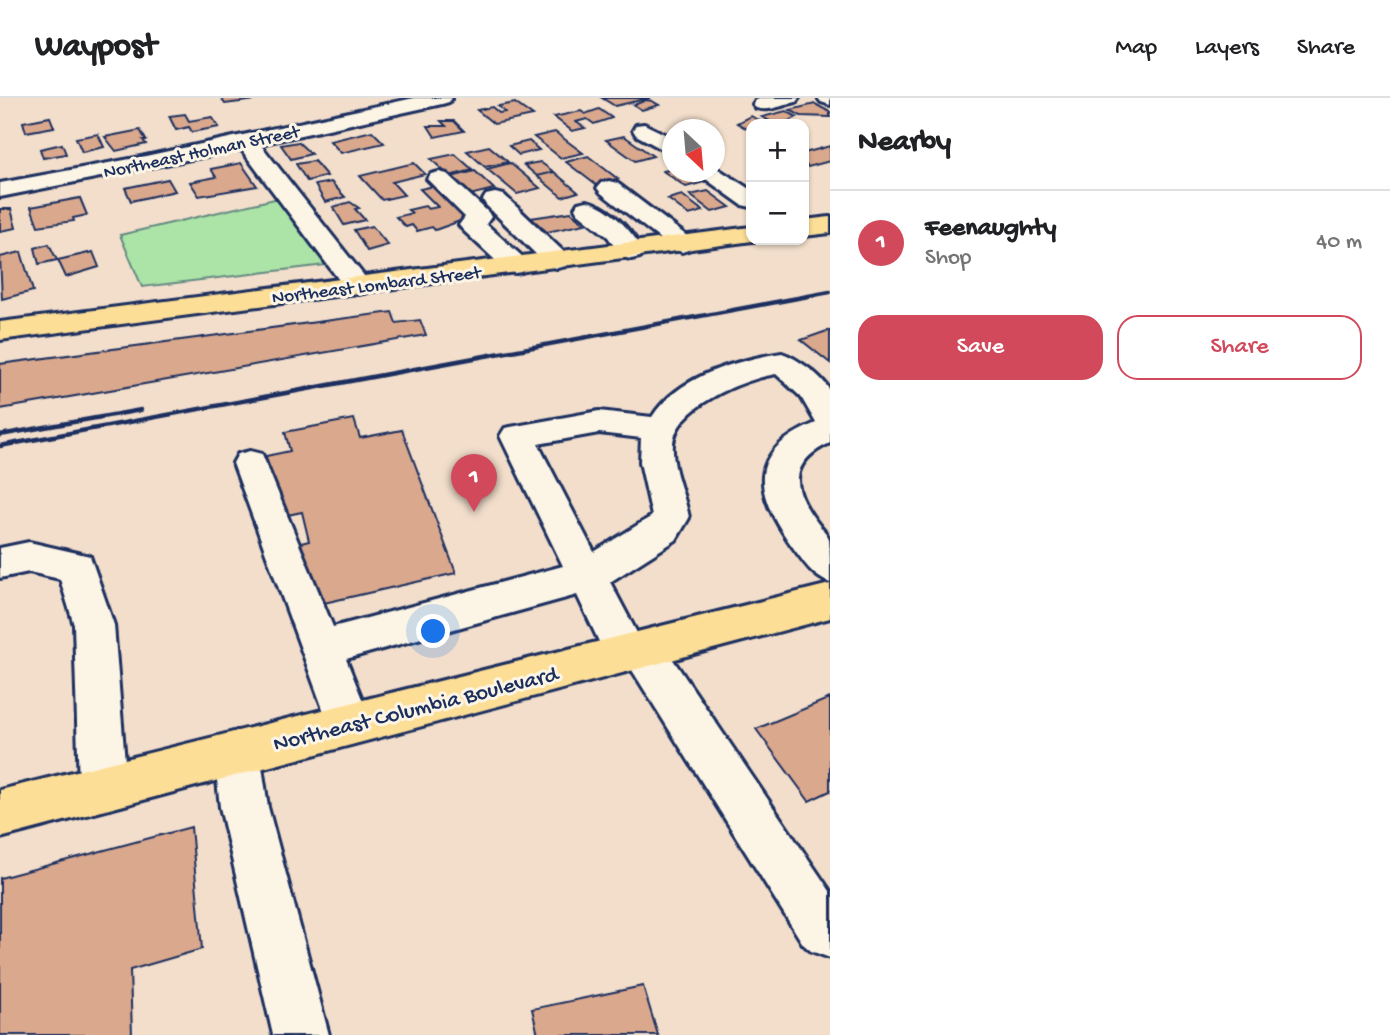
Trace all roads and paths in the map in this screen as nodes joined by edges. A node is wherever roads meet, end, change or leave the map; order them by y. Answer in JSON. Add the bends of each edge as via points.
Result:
{"nodes":[{"id":1,"x":442,"y":98,"type":"edge"},
{"id":2,"x":789,"y":98,"type":"edge"},
{"id":3,"x":763,"y":104,"type":"dead end"},
{"id":4,"x":644,"y":130,"type":"dead end"},
{"id":5,"x":246,"y":141,"type":"junction"},
{"id":6,"x":662,"y":141,"type":"edge"},
{"id":7,"x":439,"y":180,"type":"dead end"},
{"id":8,"x":723,"y":182,"type":"edge"},
{"id":9,"x":609,"y":188,"type":"dead end"},
{"id":10,"x":0,"y":190,"type":"edge"},
{"id":11,"x":746,"y":197,"type":"edge"},
{"id":12,"x":495,"y":200,"type":"dead end"},
{"id":13,"x":587,"y":208,"type":"dead end"},
{"id":14,"x":830,"y":225,"type":"edge"},
{"id":15,"x":809,"y":227,"type":"edge"},
{"id":16,"x":746,"y":236,"type":"edge"},
{"id":17,"x":682,"y":244,"type":"junction"},
{"id":18,"x":631,"y":251,"type":"junction"},
{"id":19,"x":557,"y":260,"type":"junction"},
{"id":20,"x":516,"y":265,"type":"junction"},
{"id":21,"x":358,"y":286,"type":"junction"},
{"id":22,"x":0,"y":331,"type":"edge"},
{"id":23,"x":830,"y":419,"type":"edge"},
{"id":24,"x":659,"y":429,"type":"junction"},
{"id":25,"x":830,"y":430,"type":"edge"},
{"id":26,"x":250,"y":463,"type":"dead end"},
{"id":27,"x":0,"y":563,"type":"edge"},
{"id":28,"x":830,"y":568,"type":"edge"},
{"id":29,"x":587,"y":576,"type":"junction"},
{"id":30,"x":830,"y":601,"type":"edge"},
{"id":31,"x":321,"y":648,"type":"junction"},
{"id":32,"x":634,"y":652,"type":"junction"},
{"id":33,"x":350,"y":724,"type":"junction"},
{"id":34,"x":237,"y":752,"type":"junction"},
{"id":35,"x":103,"y":787,"type":"junction"},
{"id":36,"x":0,"y":814,"type":"edge"},
{"id":37,"x":830,"y":932,"type":"edge"},
{"id":38,"x":301,"y":1035,"type":"edge"}],
"edges":[{"from":1,"to":5,"type":"street","name":"Northeast Holman Street"},
{"from":2,"to":3,"type":"street"},
{"from":4,"to":6,"type":"street"},
{"from":5,"to":10,"type":"street","name":"Northeast Holman Street"},
{"from":5,"to":21,"type":"street"},
{"from":7,"to":20,"type":"street","via":[[479,218],[472,225]]},
{"from":8,"to":11,"type":"street"},
{"from":9,"to":17,"type":"street"},
{"from":12,"to":19,"type":"street"},
{"from":13,"to":18,"type":"street","via":[[617,232]]},
{"from":14,"to":15,"type":"main road"},
{"from":16,"to":17,"type":"main road","name":"Northeast Lombard Street"},
{"from":17,"to":18,"type":"main road","name":"Northeast Lombard Street"},
{"from":18,"to":19,"type":"main road","name":"Northeast Lombard Street"},
{"from":19,"to":20,"type":"main road","name":"Northeast Lombard Street"},
{"from":20,"to":21,"type":"main road","name":"Northeast Lombard Street"},
{"from":21,"to":22,"type":"main road","name":"Northeast Lombard Street"},
{"from":23,"to":24,"type":"street","via":[[813,390],[782,363],[743,371],[704,390],[671,412]]},
{"from":24,"to":29,"type":"street","via":[[655,445],[671,519],[663,530]]},
{"from":24,"to":29,"type":"street","via":[[599,422],[517,436]]},
{"from":25,"to":28,"type":"street","via":[[790,452],[780,478],[780,492],[790,516]]},
{"from":26,"to":31,"type":"street"},
{"from":27,"to":35,"type":"street","via":[[29,557],[76,567],[94,625]]},
{"from":29,"to":31,"type":"street"},
{"from":29,"to":32,"type":"street"},
{"from":30,"to":32,"type":"main road","name":"Northeast Columbia Boulevard"},
{"from":31,"to":33,"type":"street"},
{"from":32,"to":33,"type":"main road","name":"Northeast Columbia Boulevard"},
{"from":32,"to":37,"type":"street"},
{"from":33,"to":34,"type":"main road","name":"Northeast Columbia Boulevard"},
{"from":34,"to":35,"type":"main road","name":"Northeast Columbia Boulevard"},
{"from":34,"to":38,"type":"street","via":[[244,807]]},
{"from":35,"to":36,"type":"main road","name":"Northeast Columbia Boulevard"}]}
